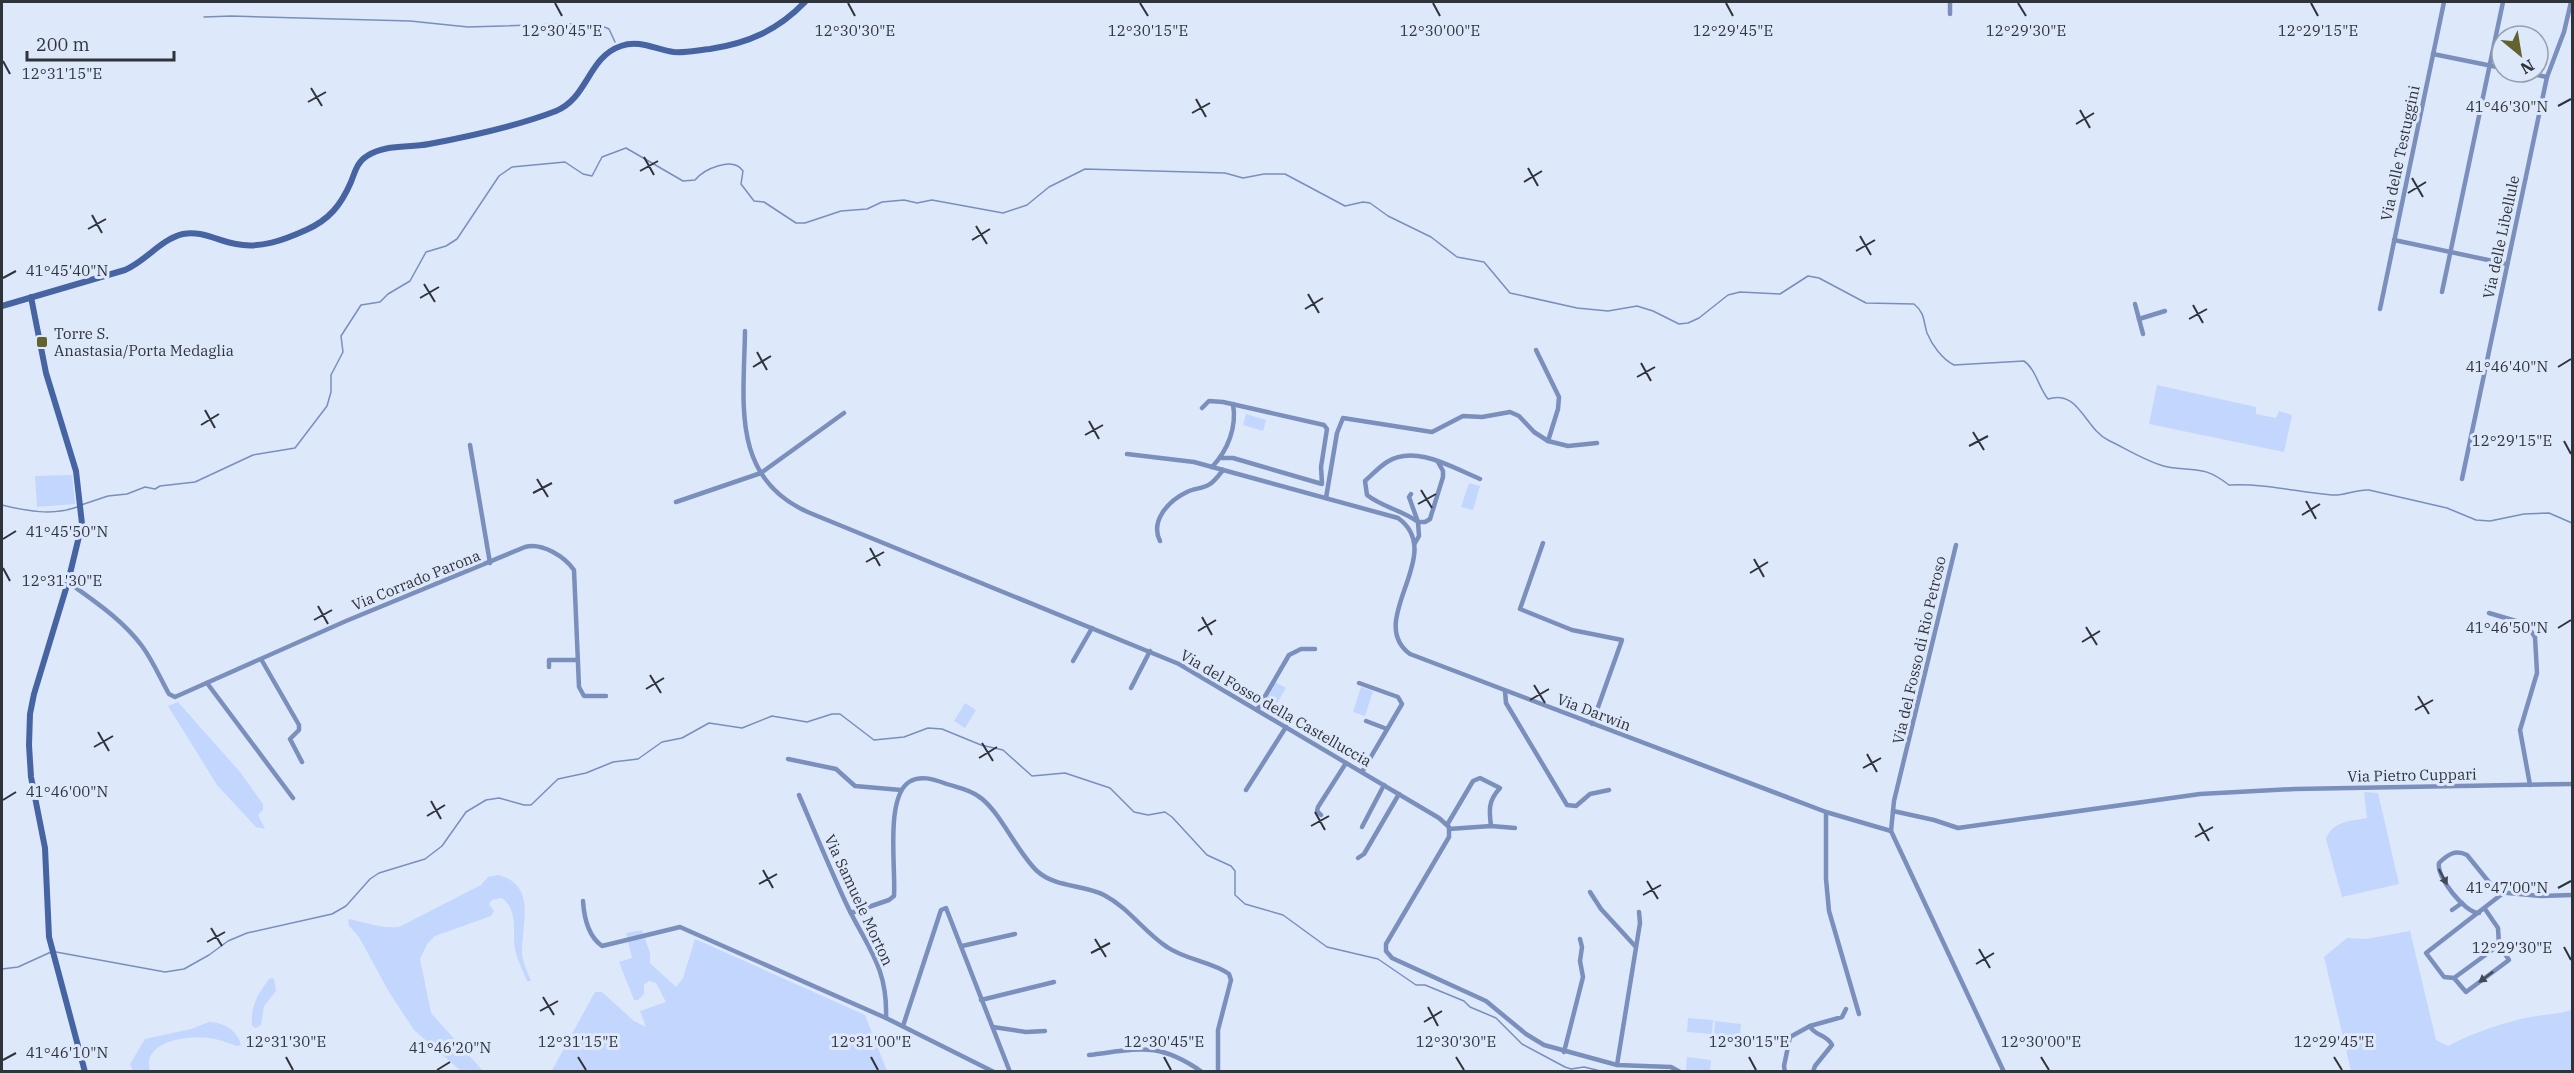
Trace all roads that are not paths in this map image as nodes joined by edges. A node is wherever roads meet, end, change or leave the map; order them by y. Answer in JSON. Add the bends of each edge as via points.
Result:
{"nodes":[{"id":1,"x":805,"y":2,"type":"edge"},
{"id":2,"x":1950,"y":2,"type":"edge"},
{"id":3,"x":2444,"y":2,"type":"edge"},
{"id":4,"x":2503,"y":2,"type":"edge"},
{"id":5,"x":2571,"y":2,"type":"edge"},
{"id":6,"x":1950,"y":14,"type":"dead end"},
{"id":7,"x":2433,"y":54,"type":"junction"},
{"id":8,"x":2489,"y":65,"type":"junction"},
{"id":9,"x":2550,"y":69,"type":"edge"},
{"id":10,"x":2546,"y":84,"type":"edge"},
{"id":11,"x":2394,"y":240,"type":"junction"},
{"id":12,"x":2450,"y":252,"type":"junction"},
{"id":13,"x":2507,"y":264,"type":"junction"},
{"id":14,"x":2442,"y":292,"type":"dead end"},
{"id":15,"x":31,"y":297,"type":"junction"},
{"id":16,"x":2135,"y":304,"type":"dead end"},
{"id":17,"x":2,"y":306,"type":"edge"},
{"id":18,"x":2380,"y":309,"type":"dead end"},
{"id":19,"x":2165,"y":311,"type":"dead end"},
{"id":20,"x":2139,"y":319,"type":"junction"},
{"id":21,"x":745,"y":332,"type":"dead end"},
{"id":22,"x":2144,"y":334,"type":"dead end"},
{"id":23,"x":1536,"y":350,"type":"dead end"},
{"id":24,"x":1233,"y":404,"type":"junction"},
{"id":25,"x":1202,"y":408,"type":"dead end"},
{"id":26,"x":844,"y":413,"type":"dead end"},
{"id":27,"x":1550,"y":430,"type":"junction"},
{"id":28,"x":1540,"y":437,"type":"junction"},
{"id":29,"x":1548,"y":441,"type":"junction"},
{"id":30,"x":1597,"y":443,"type":"dead end"},
{"id":31,"x":470,"y":445,"type":"dead end"},
{"id":32,"x":1127,"y":454,"type":"dead end"},
{"id":33,"x":1221,"y":458,"type":"junction"},
{"id":34,"x":1438,"y":462,"type":"junction"},
{"id":35,"x":1212,"y":467,"type":"junction"},
{"id":36,"x":1223,"y":470,"type":"junction"},
{"id":37,"x":761,"y":473,"type":"junction"},
{"id":38,"x":1480,"y":478,"type":"dead end"},
{"id":39,"x":2462,"y":479,"type":"dead end"},
{"id":40,"x":1411,"y":494,"type":"dead end"},
{"id":41,"x":1326,"y":498,"type":"junction"},
{"id":42,"x":676,"y":502,"type":"dead end"},
{"id":43,"x":1418,"y":522,"type":"junction"},
{"id":44,"x":1160,"y":541,"type":"dead end"},
{"id":45,"x":1415,"y":543,"type":"junction"},
{"id":46,"x":1543,"y":543,"type":"dead end"},
{"id":47,"x":1956,"y":545,"type":"dead end"},
{"id":48,"x":490,"y":563,"type":"junction"},
{"id":49,"x":68,"y":582,"type":"junction"},
{"id":50,"x":2489,"y":613,"type":"dead end"},
{"id":51,"x":1092,"y":628,"type":"junction"},
{"id":52,"x":1315,"y":649,"type":"dead end"},
{"id":53,"x":1150,"y":651,"type":"junction"},
{"id":54,"x":261,"y":659,"type":"junction"},
{"id":55,"x":576,"y":660,"type":"junction"},
{"id":56,"x":1073,"y":661,"type":"dead end"},
{"id":57,"x":549,"y":668,"type":"dead end"},
{"id":58,"x":207,"y":683,"type":"junction"},
{"id":59,"x":1359,"y":683,"type":"dead end"},
{"id":60,"x":1131,"y":688,"type":"dead end"},
{"id":61,"x":1505,"y":691,"type":"junction"},
{"id":62,"x":606,"y":696,"type":"dead end"},
{"id":63,"x":1257,"y":710,"type":"junction"},
{"id":64,"x":1366,"y":721,"type":"dead end"},
{"id":65,"x":1592,"y":724,"type":"junction"},
{"id":66,"x":1286,"y":727,"type":"junction"},
{"id":67,"x":1388,"y":729,"type":"junction"},
{"id":68,"x":788,"y":759,"type":"dead end"},
{"id":69,"x":302,"y":762,"type":"dead end"},
{"id":70,"x":1346,"y":763,"type":"junction"},
{"id":71,"x":1362,"y":772,"type":"junction"},
{"id":72,"x":2572,"y":784,"type":"edge"},
{"id":73,"x":1384,"y":785,"type":"junction"},
{"id":74,"x":2530,"y":785,"type":"junction"},
{"id":75,"x":901,"y":790,"type":"junction"},
{"id":76,"x":1246,"y":790,"type":"dead end"},
{"id":77,"x":1609,"y":790,"type":"dead end"},
{"id":78,"x":1399,"y":794,"type":"junction"},
{"id":79,"x":798,"y":795,"type":"dead end"},
{"id":80,"x":293,"y":798,"type":"dead end"},
{"id":81,"x":1893,"y":811,"type":"junction"},
{"id":82,"x":1826,"y":812,"type":"junction"},
{"id":83,"x":1321,"y":815,"type":"dead end"},
{"id":84,"x":1491,"y":826,"type":"junction"},
{"id":85,"x":1362,"y":827,"type":"dead end"},
{"id":86,"x":1448,"y":827,"type":"junction"},
{"id":87,"x":1515,"y":828,"type":"dead end"},
{"id":88,"x":1891,"y":831,"type":"junction"},
{"id":89,"x":1358,"y":858,"type":"dead end"},
{"id":90,"x":1590,"y":892,"type":"dead end"},
{"id":91,"x":2502,"y":894,"type":"junction"},
{"id":92,"x":2572,"y":895,"type":"edge"},
{"id":93,"x":583,"y":901,"type":"dead end"},
{"id":94,"x":2462,"y":903,"type":"junction"},
{"id":95,"x":2485,"y":909,"type":"junction"},
{"id":96,"x":2452,"y":910,"type":"dead end"},
{"id":97,"x":1639,"y":912,"type":"dead end"},
{"id":98,"x":850,"y":913,"type":"junction"},
{"id":99,"x":2480,"y":914,"type":"junction"},
{"id":100,"x":1015,"y":934,"type":"dead end"},
{"id":101,"x":1580,"y":939,"type":"dead end"},
{"id":102,"x":2499,"y":945,"type":"junction"},
{"id":103,"x":962,"y":946,"type":"junction"},
{"id":104,"x":1635,"y":946,"type":"junction"},
{"id":105,"x":2454,"y":978,"type":"junction"},
{"id":106,"x":1054,"y":982,"type":"dead end"},
{"id":107,"x":981,"y":999,"type":"junction"},
{"id":108,"x":1846,"y":1009,"type":"dead end"},
{"id":109,"x":1859,"y":1014,"type":"dead end"},
{"id":110,"x":886,"y":1017,"type":"junction"},
{"id":111,"x":903,"y":1026,"type":"junction"},
{"id":112,"x":1810,"y":1026,"type":"junction"},
{"id":113,"x":993,"y":1027,"type":"junction"},
{"id":114,"x":1045,"y":1030,"type":"dead end"},
{"id":115,"x":1564,"y":1052,"type":"junction"},
{"id":116,"x":1089,"y":1055,"type":"dead end"},
{"id":117,"x":1617,"y":1065,"type":"junction"},
{"id":118,"x":85,"y":1071,"type":"edge"},
{"id":119,"x":994,"y":1071,"type":"edge"},
{"id":120,"x":1010,"y":1071,"type":"edge"},
{"id":121,"x":1202,"y":1071,"type":"edge"},
{"id":122,"x":1218,"y":1071,"type":"edge"},
{"id":123,"x":1680,"y":1071,"type":"edge"},
{"id":124,"x":1785,"y":1071,"type":"edge"},
{"id":125,"x":1813,"y":1071,"type":"edge"},
{"id":126,"x":2004,"y":1071,"type":"edge"}],
"edges":[{"from":1,"to":15,"type":"street","via":[[772,30],[733,45],[678,52],[638,43],[618,47],[599,60],[575,99],[549,113],[432,144],[374,152],[358,165],[335,210],[319,224],[297,234],[252,246],[183,234],[126,270]]},
{"from":2,"to":6,"type":"street"},
{"from":3,"to":7,"type":"street","name":"Via delle Testuggini"},
{"from":4,"to":8,"type":"street"},
{"from":5,"to":9,"type":"street","name":"Via delle Libellule"},
{"from":7,"to":8,"type":"street"},
{"from":7,"to":11,"type":"street","name":"Via delle Testuggini"},
{"from":8,"to":12,"type":"street"},
{"from":10,"to":13,"type":"street","name":"Via delle Libellule"},
{"from":11,"to":12,"type":"street"},
{"from":11,"to":18,"type":"street","name":"Via delle Testuggini"},
{"from":12,"to":13,"type":"street"},
{"from":12,"to":14,"type":"street"},
{"from":13,"to":39,"type":"street","name":"Via delle Libellule"},
{"from":15,"to":17,"type":"street"},
{"from":15,"to":49,"type":"street","via":[[44,363],[76,471],[80,498],[80,537]]},
{"from":16,"to":20,"type":"street"},
{"from":19,"to":20,"type":"street"},
{"from":20,"to":22,"type":"street"},
{"from":21,"to":37,"type":"street","name":"Via del Fosso della Castelluccia","via":[[744,428]]},
{"from":23,"to":27,"type":"street","via":[[1558,397]]},
{"from":24,"to":25,"type":"street","via":[[1209,401]]},
{"from":24,"to":33,"type":"street","via":[[1235,417]]},
{"from":24,"to":33,"type":"street","via":[[1326,427],[1322,484]]},
{"from":26,"to":37,"type":"street"},
{"from":27,"to":28,"type":"street"},
{"from":27,"to":29,"type":"street"},
{"from":28,"to":29,"type":"street"},
{"from":28,"to":41,"type":"street","via":[[1510,412],[1463,416],[1432,432],[1343,418]]},
{"from":29,"to":30,"type":"street","via":[[1568,447]]},
{"from":31,"to":48,"type":"street"},
{"from":32,"to":35,"type":"street"},
{"from":33,"to":35,"type":"street"},
{"from":34,"to":38,"type":"street"},
{"from":34,"to":43,"type":"street","via":[[1443,477],[1432,516]]},
{"from":34,"to":43,"type":"street","via":[[1421,456],[1399,457],[1388,461],[1365,481],[1367,495],[1374,501]]},
{"from":35,"to":36,"type":"street"},
{"from":36,"to":41,"type":"street"},
{"from":36,"to":44,"type":"street","via":[[1207,486],[1187,491],[1173,501],[1155,528]]},
{"from":37,"to":42,"type":"street"},
{"from":37,"to":51,"type":"street","name":"Via del Fosso della Castelluccia","via":[[783,497],[804,510]]},
{"from":40,"to":43,"type":"street"},
{"from":41,"to":45,"type":"street","via":[[1398,518]]},
{"from":43,"to":45,"type":"street","name":"Via Darwin"},
{"from":45,"to":61,"type":"street","name":"Via Darwin","via":[[1397,618],[1402,645],[1415,657]]},
{"from":46,"to":65,"type":"street","via":[[1520,609],[1572,630],[1622,640]]},
{"from":47,"to":81,"type":"street","name":"Via del Fosso di Rio Petroso"},
{"from":48,"to":54,"type":"street","name":"Via Corrado Parona"},
{"from":48,"to":55,"type":"street","name":"Via Corrado Parona","via":[[534,546],[572,566]]},
{"from":49,"to":58,"type":"street","name":"Via Corrado Parona","via":[[133,635],[172,697]]},
{"from":49,"to":118,"type":"street","via":[[30,714],[31,777],[45,848],[51,948]]},
{"from":50,"to":74,"type":"street","via":[[2526,624],[2536,640],[2537,673],[2520,730]]},
{"from":51,"to":53,"type":"street","name":"Via del Fosso della Castelluccia"},
{"from":51,"to":56,"type":"street"},
{"from":52,"to":63,"type":"street","via":[[1301,649],[1289,655]]},
{"from":53,"to":60,"type":"street"},
{"from":53,"to":63,"type":"street","name":"Via del Fosso della Castelluccia","via":[[1179,663]]},
{"from":54,"to":58,"type":"street","name":"Via Corrado Parona"},
{"from":54,"to":69,"type":"street","via":[[299,725],[290,739]]},
{"from":55,"to":57,"type":"street","via":[[549,660]]},
{"from":55,"to":62,"type":"street","name":"Via Corrado Parona","via":[[581,694]]},
{"from":58,"to":80,"type":"street"},
{"from":59,"to":67,"type":"street","via":[[1401,699]]},
{"from":61,"to":65,"type":"street","name":"Via Darwin"},
{"from":61,"to":77,"type":"street","via":[[1506,703],[1568,805],[1576,806],[1590,794]]},
{"from":63,"to":66,"type":"street","name":"Via del Fosso della Castelluccia"},
{"from":64,"to":67,"type":"street"},
{"from":65,"to":82,"type":"street","name":"Via Darwin"},
{"from":66,"to":70,"type":"street","name":"Via del Fosso della Castelluccia"},
{"from":66,"to":76,"type":"street"},
{"from":67,"to":71,"type":"street"},
{"from":68,"to":75,"type":"street","via":[[836,769],[853,785]]},
{"from":70,"to":71,"type":"street","name":"Via del Fosso della Castelluccia"},
{"from":70,"to":83,"type":"street","via":[[1318,807]]},
{"from":71,"to":73,"type":"street","name":"Via del Fosso della Castelluccia"},
{"from":72,"to":74,"type":"street","name":"Via Pietro Cuppari"},
{"from":73,"to":78,"type":"street","name":"Via del Fosso della Castelluccia"},
{"from":73,"to":85,"type":"street"},
{"from":74,"to":81,"type":"street","name":"Via Pietro Cuppari","via":[[2200,794],[1958,828]]},
{"from":75,"to":98,"type":"street","via":[[895,820],[894,896]]},
{"from":75,"to":122,"type":"street","via":[[912,781],[925,778],[978,796],[1031,865],[1045,877],[1104,895],[1126,909],[1169,949],[1228,973],[1231,980],[1217,1037]]},
{"from":78,"to":86,"type":"street","name":"Via del Fosso della Castelluccia"},
{"from":78,"to":89,"type":"street"},
{"from":79,"to":98,"type":"street","name":"Via Samuele Morton"},
{"from":81,"to":88,"type":"street","name":"Via del Fosso di Rio Petroso"},
{"from":82,"to":88,"type":"street","name":"Via Darwin"},
{"from":82,"to":109,"type":"street","via":[[1829,911]]},
{"from":84,"to":86,"type":"street"},
{"from":84,"to":86,"type":"street","via":[[1489,805],[1500,788],[1480,778],[1473,781]]},
{"from":84,"to":87,"type":"street"},
{"from":86,"to":115,"type":"street","via":[[1448,840],[1386,944],[1388,954],[1486,1001],[1534,1041]]},
{"from":88,"to":126,"type":"street"},
{"from":90,"to":104,"type":"street"},
{"from":91,"to":92,"type":"street"},
{"from":91,"to":94,"type":"street","one_way":true,"via":[[2467,855],[2455,852],[2441,861],[2438,869]]},
{"from":91,"to":95,"type":"street"},
{"from":93,"to":110,"type":"street","via":[[584,916],[595,941],[602,946],[680,927]]},
{"from":94,"to":96,"type":"street"},
{"from":94,"to":99,"type":"street","via":[[2468,911]]},
{"from":95,"to":99,"type":"street"},
{"from":95,"to":102,"type":"street","via":[[2499,929]]},
{"from":97,"to":104,"type":"street"},
{"from":98,"to":110,"type":"street","name":"Via Samuele Morton","via":[[879,964]]},
{"from":99,"to":105,"type":"street","via":[[2426,953],[2444,976]]},
{"from":100,"to":103,"type":"street"},
{"from":101,"to":115,"type":"street","via":[[1583,977]]},
{"from":102,"to":105,"type":"street"},
{"from":102,"to":105,"type":"street","one_way":true,"via":[[2509,960],[2472,988],[2466,992]]},
{"from":103,"to":107,"type":"street"},
{"from":103,"to":111,"type":"street","via":[[944,907]]},
{"from":104,"to":117,"type":"street"},
{"from":106,"to":107,"type":"street"},
{"from":107,"to":113,"type":"street"},
{"from":108,"to":112,"type":"street","via":[[1842,1017]]},
{"from":110,"to":111,"type":"street"},
{"from":111,"to":119,"type":"street"},
{"from":112,"to":124,"type":"street","via":[[1790,1037]]},
{"from":112,"to":125,"type":"street","via":[[1832,1045]]},
{"from":113,"to":114,"type":"street","via":[[1026,1032]]},
{"from":113,"to":120,"type":"street"},
{"from":115,"to":117,"type":"street"},
{"from":116,"to":121,"type":"street","via":[[1157,1049],[1175,1054]]},
{"from":117,"to":123,"type":"street","via":[[1671,1067]]}]}
